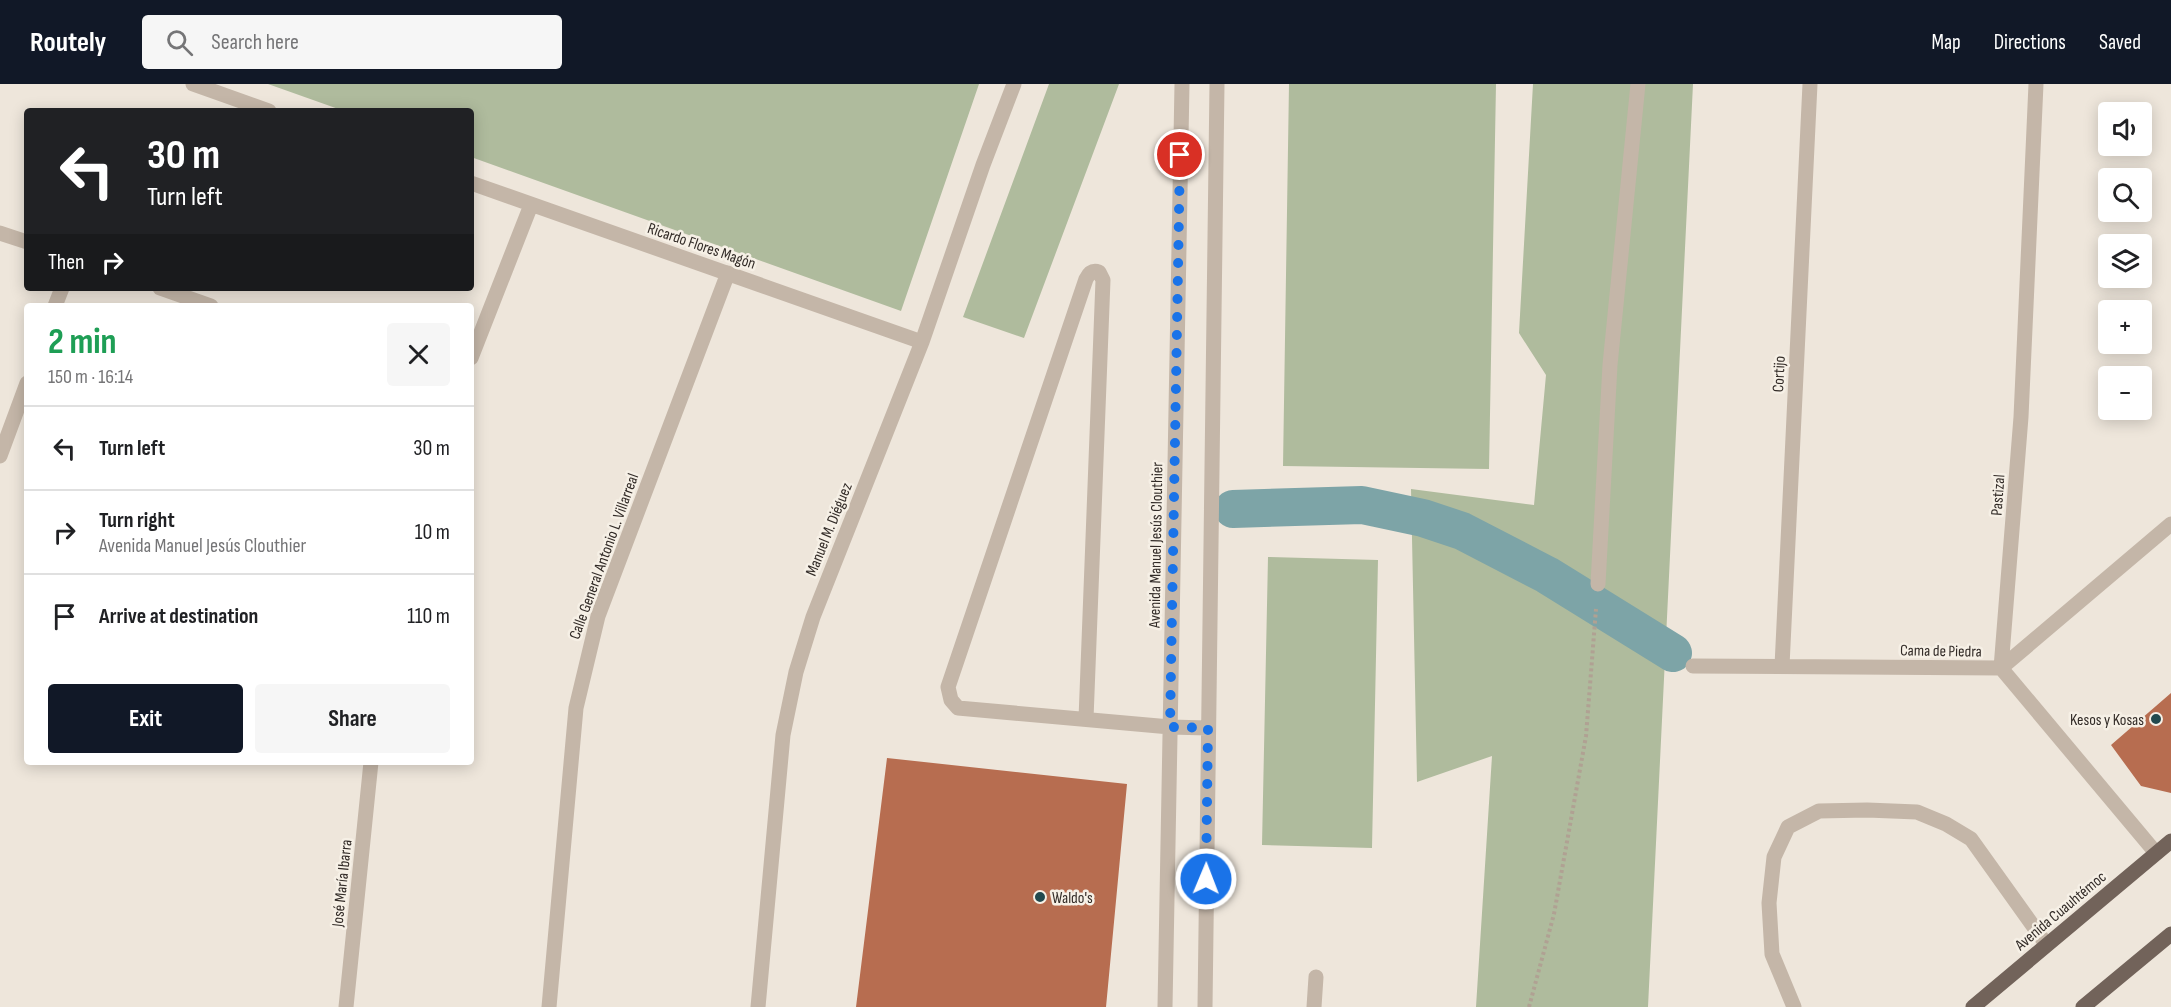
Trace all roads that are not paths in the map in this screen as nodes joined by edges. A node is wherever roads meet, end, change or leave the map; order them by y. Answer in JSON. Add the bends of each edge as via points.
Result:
{"nodes":[{"id":1,"x":193,"y":84,"type":"edge"},
{"id":2,"x":1014,"y":84,"type":"edge"},
{"id":3,"x":1182,"y":84,"type":"edge"},
{"id":4,"x":1217,"y":84,"type":"edge"},
{"id":5,"x":1638,"y":84,"type":"edge"},
{"id":6,"x":1810,"y":84,"type":"edge"},
{"id":7,"x":2036,"y":84,"type":"edge"},
{"id":8,"x":261,"y":108,"type":"edge"},
{"id":9,"x":474,"y":184,"type":"edge"},
{"id":10,"x":531,"y":205,"type":"junction"},
{"id":11,"x":0,"y":233,"type":"edge"},
{"id":12,"x":24,"y":241,"type":"edge"},
{"id":13,"x":728,"y":273,"type":"junction"},
{"id":14,"x":168,"y":291,"type":"edge"},
{"id":15,"x":202,"y":303,"type":"edge"},
{"id":16,"x":922,"y":342,"type":"junction"},
{"id":17,"x":474,"y":350,"type":"edge"},
{"id":18,"x":24,"y":391,"type":"edge"},
{"id":19,"x":0,"y":456,"type":"edge"},
{"id":20,"x":2171,"y":524,"type":"edge"},
{"id":21,"x":1598,"y":584,"type":"dead end"},
{"id":22,"x":1693,"y":666,"type":"dead end"},
{"id":23,"x":1782,"y":666,"type":"junction"},
{"id":24,"x":2001,"y":669,"type":"junction"},
{"id":25,"x":1086,"y":719,"type":"junction"},
{"id":26,"x":1170,"y":727,"type":"junction"},
{"id":27,"x":1208,"y":728,"type":"junction"},
{"id":28,"x":371,"y":765,"type":"edge"},
{"id":29,"x":2171,"y":841,"type":"edge"},
{"id":30,"x":2156,"y":853,"type":"junction"},
{"id":31,"x":2171,"y":934,"type":"edge"},
{"id":32,"x":2046,"y":944,"type":"junction"},
{"id":33,"x":1316,"y":977,"type":"dead end"},
{"id":34,"x":346,"y":1007,"type":"edge"},
{"id":35,"x":549,"y":1007,"type":"edge"},
{"id":36,"x":758,"y":1007,"type":"edge"},
{"id":37,"x":1165,"y":1007,"type":"edge"},
{"id":38,"x":1204,"y":1007,"type":"edge"},
{"id":39,"x":1314,"y":1007,"type":"edge"},
{"id":40,"x":1794,"y":1007,"type":"edge"},
{"id":41,"x":1973,"y":1007,"type":"edge"},
{"id":42,"x":2083,"y":1007,"type":"edge"}],
"edges":[{"from":1,"to":8,"type":"street"},
{"from":2,"to":16,"type":"street","name":"Manuel M. Diéguez"},
{"from":3,"to":26,"type":"street","name":"Avenida Manuel Jesús Clouthier"},
{"from":4,"to":27,"type":"street"},
{"from":5,"to":21,"type":"street","via":[[1610,365]]},
{"from":6,"to":23,"type":"street","name":"Cortijo"},
{"from":7,"to":24,"type":"street","name":"Pastizal","via":[[2021,417]]},
{"from":9,"to":10,"type":"street","name":"Ricardo Flores Magón"},
{"from":10,"to":13,"type":"street","name":"Ricardo Flores Magón"},
{"from":10,"to":17,"type":"street"},
{"from":11,"to":12,"type":"street"},
{"from":13,"to":16,"type":"street","name":"Ricardo Flores Magón"},
{"from":13,"to":35,"type":"street","name":"Calle General Antonio L. Villarreal","via":[[598,616],[586,660],[576,708]]},
{"from":14,"to":15,"type":"street"},
{"from":16,"to":36,"type":"street","name":"Manuel M. Diéguez","via":[[813,617],[796,672],[783,735]]},
{"from":18,"to":19,"type":"street"},
{"from":20,"to":24,"type":"street","name":"Cama de Piedra"},
{"from":22,"to":23,"type":"street","name":"Cama de Piedra"},
{"from":23,"to":24,"type":"street","name":"Cama de Piedra"},
{"from":24,"to":30,"type":"street"},
{"from":25,"to":25,"type":"street","via":[[1103,280],[1095,271],[1086,279],[948,687],[958,708]]},
{"from":25,"to":26,"type":"street"},
{"from":26,"to":27,"type":"street"},
{"from":26,"to":37,"type":"street","name":"Avenida Manuel Jesús Clouthier"},
{"from":27,"to":38,"type":"street"},
{"from":28,"to":34,"type":"street","name":"José María Ibarra"},
{"from":29,"to":30,"type":"main road","name":"Avenida Cuauhtémoc"},
{"from":30,"to":32,"type":"main road","name":"Avenida Cuauhtémoc"},
{"from":31,"to":42,"type":"main road"},
{"from":32,"to":40,"type":"street","via":[[1971,839],[1946,824],[1917,812],[1819,811],[1788,827],[1774,857],[1769,903],[1772,954]]},
{"from":32,"to":41,"type":"main road","name":"Avenida Cuauhtémoc"},
{"from":33,"to":39,"type":"street"}]}
